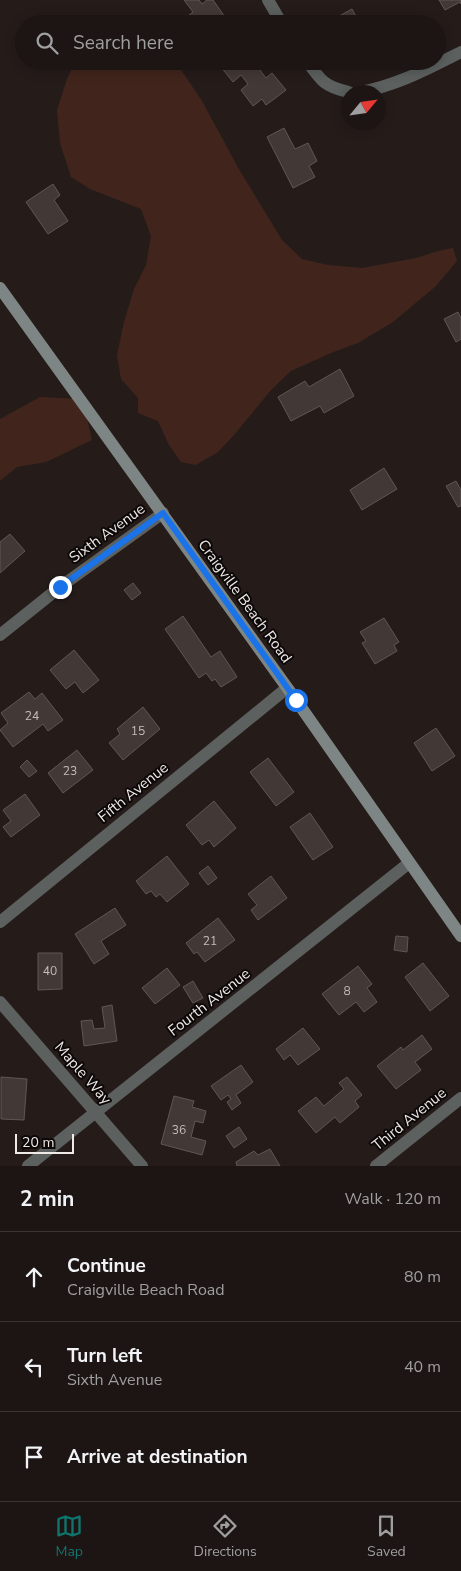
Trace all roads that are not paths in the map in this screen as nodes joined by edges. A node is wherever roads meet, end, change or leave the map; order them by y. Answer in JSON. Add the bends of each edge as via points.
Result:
{"nodes":[{"id":1,"x":268,"y":0,"type":"edge"},
{"id":2,"x":277,"y":15,"type":"edge"},
{"id":3,"x":461,"y":52,"type":"edge"},
{"id":4,"x":446,"y":60,"type":"edge"},
{"id":5,"x":314,"y":70,"type":"edge"},
{"id":6,"x":426,"y":70,"type":"edge"},
{"id":7,"x":386,"y":85,"type":"edge"},
{"id":8,"x":341,"y":90,"type":"edge"},
{"id":9,"x":0,"y":288,"type":"edge"},
{"id":10,"x":163,"y":513,"type":"junction"},
{"id":11,"x":0,"y":635,"type":"edge"},
{"id":12,"x":287,"y":688,"type":"junction"},
{"id":13,"x":410,"y":863,"type":"junction"},
{"id":14,"x":0,"y":922,"type":"edge"},
{"id":15,"x":461,"y":936,"type":"edge"},
{"id":16,"x":0,"y":1002,"type":"edge"},
{"id":17,"x":461,"y":1098,"type":"edge"},
{"id":18,"x":95,"y":1112,"type":"junction"},
{"id":19,"x":28,"y":1166,"type":"edge"},
{"id":20,"x":142,"y":1166,"type":"edge"},
{"id":21,"x":376,"y":1166,"type":"edge"}],
"edges":[{"from":1,"to":2,"type":"street"},
{"from":3,"to":4,"type":"street"},
{"from":5,"to":8,"type":"street","via":[[323,82]]},
{"from":6,"to":7,"type":"street"},
{"from":9,"to":10,"type":"main road","name":"Craigville Beach Road"},
{"from":10,"to":11,"type":"street","name":"Sixth Avenue"},
{"from":10,"to":12,"type":"main road","name":"Craigville Beach Road"},
{"from":12,"to":13,"type":"main road","name":"Craigville Beach Road"},
{"from":12,"to":14,"type":"street","name":"Fifth Avenue"},
{"from":13,"to":15,"type":"main road","name":"Craigville Beach Road"},
{"from":13,"to":18,"type":"street","name":"Fourth Avenue"},
{"from":16,"to":18,"type":"street","name":"Maple Way"},
{"from":17,"to":21,"type":"street","name":"Third Avenue"},
{"from":18,"to":19,"type":"street","name":"Fourth Avenue"},
{"from":18,"to":20,"type":"street","name":"Maple Way"}]}
